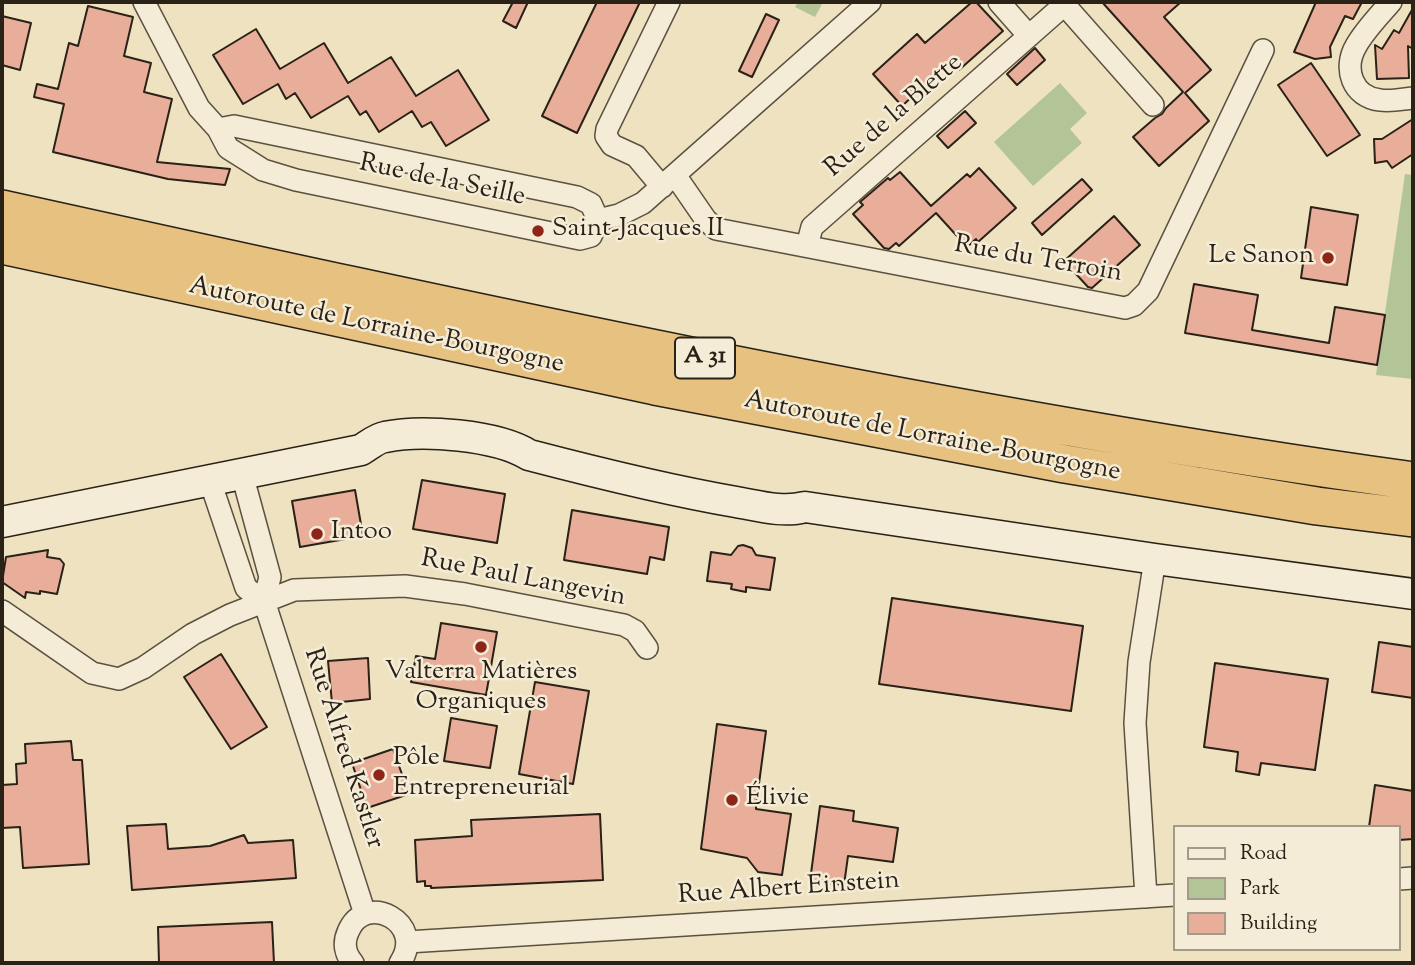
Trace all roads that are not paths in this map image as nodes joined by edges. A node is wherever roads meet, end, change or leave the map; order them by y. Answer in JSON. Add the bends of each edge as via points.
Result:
{"nodes":[{"id":1,"x":144,"y":2,"type":"edge"},
{"id":2,"x":669,"y":2,"type":"edge"},
{"id":3,"x":870,"y":2,"type":"edge"},
{"id":4,"x":999,"y":2,"type":"edge"},
{"id":5,"x":1391,"y":2,"type":"edge"},
{"id":6,"x":1063,"y":3,"type":"edge"},
{"id":7,"x":1029,"y":36,"type":"junction"},
{"id":8,"x":1263,"y":50,"type":"dead end"},
{"id":9,"x":1413,"y":99,"type":"edge"},
{"id":10,"x":1153,"y":105,"type":"dead end"},
{"id":11,"x":218,"y":129,"type":"junction"},
{"id":12,"x":277,"y":136,"type":"junction"},
{"id":13,"x":263,"y":170,"type":"junction"},
{"id":14,"x":669,"y":181,"type":"junction"},
{"id":15,"x":2,"y":209,"type":"edge"},
{"id":16,"x":598,"y":220,"type":"junction"},
{"id":17,"x":2,"y":245,"type":"edge"},
{"id":18,"x":807,"y":246,"type":"junction"},
{"id":19,"x":242,"y":474,"type":"junction"},
{"id":20,"x":210,"y":481,"type":"junction"},
{"id":21,"x":1413,"y":481,"type":"edge"},
{"id":22,"x":1413,"y":518,"type":"edge"},
{"id":23,"x":2,"y":522,"type":"edge"},
{"id":24,"x":1154,"y":568,"type":"junction"},
{"id":25,"x":1413,"y":594,"type":"edge"},
{"id":26,"x":264,"y":601,"type":"junction"},
{"id":27,"x":2,"y":611,"type":"edge"},
{"id":28,"x":1413,"y":613,"type":"edge"},
{"id":29,"x":648,"y":648,"type":"dead end"},
{"id":30,"x":1174,"y":894,"type":"edge"},
{"id":31,"x":1146,"y":897,"type":"junction"},
{"id":32,"x":365,"y":914,"type":"junction"},
{"id":33,"x":407,"y":942,"type":"junction"},
{"id":34,"x":353,"y":963,"type":"edge"},
{"id":35,"x":400,"y":963,"type":"edge"}],
"edges":[{"from":1,"to":11,"type":"street","name":"Rue de la Seille","via":[[200,108]]},
{"from":2,"to":14,"type":"street","name":"Rue du Terroin","via":[[606,136],[612,145],[636,156]]},
{"from":3,"to":14,"type":"street","name":"Rue de la Seille"},
{"from":4,"to":7,"type":"street"},
{"from":5,"to":9,"type":"street","via":[[1357,43],[1350,76],[1369,97]]},
{"from":6,"to":7,"type":"street","name":"Rue de la Blette"},
{"from":6,"to":10,"type":"street","name":"Rue de la Blette"},
{"from":7,"to":18,"type":"street","name":"Rue de la Blette","via":[[812,227]]},
{"from":8,"to":18,"type":"street","name":"Rue du Terroin","via":[[1148,291],[1134,305],[1125,308]]},
{"from":11,"to":12,"type":"street","name":"Rue de la Seille","via":[[234,127]]},
{"from":11,"to":13,"type":"street","name":"Rue de la Seille","via":[[228,148]]},
{"from":12,"to":13,"type":"street","via":[[262,155]]},
{"from":12,"to":16,"type":"street","name":"Rue de la Seille","via":[[577,197],[591,204]]},
{"from":13,"to":16,"type":"street","name":"Rue de la Seille","via":[[580,239],[592,236]]},
{"from":14,"to":16,"type":"street","name":"Rue de la Seille","via":[[631,210]]},
{"from":14,"to":18,"type":"street","name":"Rue du Terroin","via":[[712,226]]},
{"from":15,"to":21,"type":"highway","name":"Autoroute de Lorraine-Bourgogne","number":"A 31","via":[[875,391],[1031,421]]},
{"from":17,"to":22,"type":"highway","name":"Autoroute de Lorraine-Bourgogne","number":"A 31","via":[[655,386],[1065,464]]},
{"from":19,"to":20,"type":"main road"},
{"from":19,"to":24,"type":"main road","via":[[361,450],[374,455],[452,450],[518,459],[529,455],[640,483],[791,511],[803,519]]},
{"from":19,"to":26,"type":"street","name":"Rue Alfred Kastler","via":[[271,578]]},
{"from":20,"to":23,"type":"main road"},
{"from":20,"to":26,"type":"street","name":"Rue Alfred Kastler","via":[[246,588]]},
{"from":24,"to":25,"type":"main road"},
{"from":24,"to":28,"type":"main road"},
{"from":24,"to":31,"type":"street","via":[[1135,723]]},
{"from":26,"to":27,"type":"street","name":"Rue Paul Langevin","via":[[194,634],[118,679],[92,673]]},
{"from":26,"to":29,"type":"street","name":"Rue Paul Langevin","via":[[294,590],[376,585],[433,589],[610,621],[635,631]]},
{"from":26,"to":32,"type":"street","name":"Rue Alfred Kastler"},
{"from":30,"to":31,"type":"street","name":"Rue Albert Einstein"},
{"from":31,"to":33,"type":"street","name":"Rue Albert Einstein"},
{"from":32,"to":33,"type":"street","via":[[394,918]]},
{"from":32,"to":34,"type":"street","via":[[356,919],[345,937],[346,953]]},
{"from":33,"to":35,"type":"street"}]}
